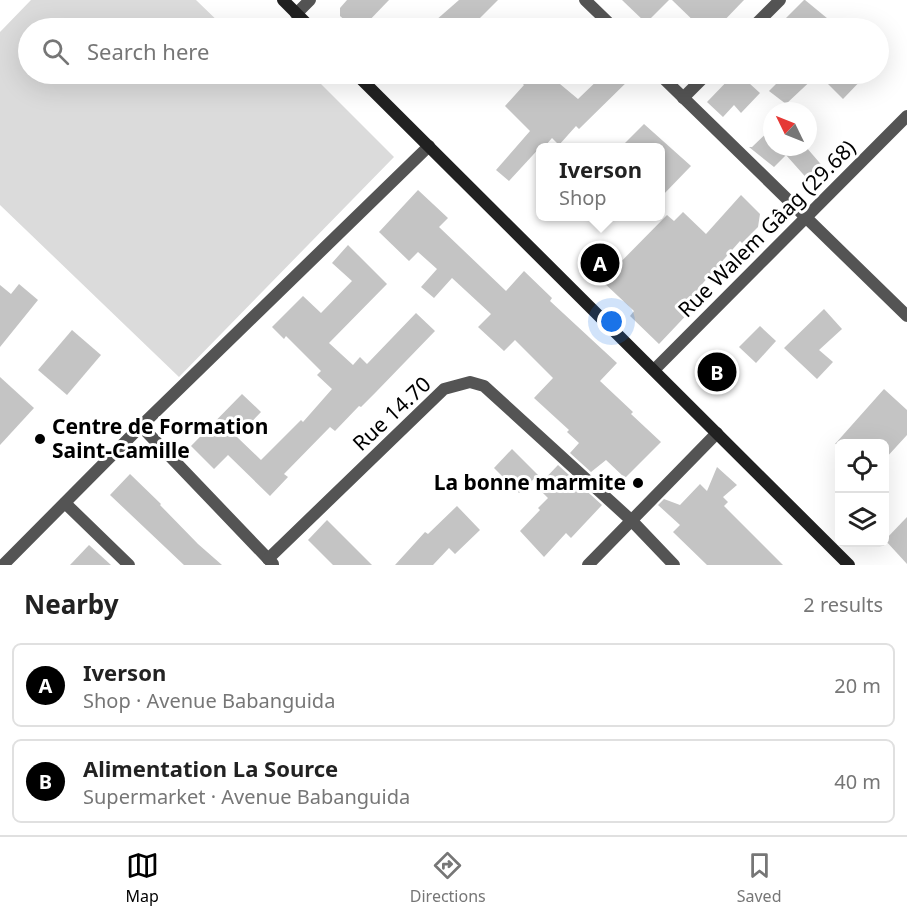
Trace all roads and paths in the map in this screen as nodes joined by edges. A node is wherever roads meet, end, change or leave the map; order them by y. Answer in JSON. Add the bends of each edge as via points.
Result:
{"nodes":[{"id":1,"x":283,"y":0,"type":"edge"},
{"id":2,"x":309,"y":0,"type":"edge"},
{"id":3,"x":585,"y":0,"type":"edge"},
{"id":4,"x":780,"y":0,"type":"edge"},
{"id":5,"x":296,"y":14,"type":"junction"},
{"id":6,"x":300,"y":18,"type":"edge"},
{"id":7,"x":604,"y":18,"type":"edge"},
{"id":8,"x":762,"y":18,"type":"edge"},
{"id":9,"x":366,"y":84,"type":"edge"},
{"id":10,"x":669,"y":84,"type":"edge"},
{"id":11,"x":697,"y":84,"type":"edge"},
{"id":12,"x":683,"y":98,"type":"junction"},
{"id":13,"x":907,"y":116,"type":"edge"},
{"id":14,"x":429,"y":146,"type":"junction"},
{"id":15,"x":807,"y":217,"type":"junction"},
{"id":16,"x":907,"y":316,"type":"edge"},
{"id":17,"x":654,"y":370,"type":"junction"},
{"id":18,"x":141,"y":426,"type":"junction"},
{"id":19,"x":717,"y":433,"type":"junction"},
{"id":20,"x":65,"y":503,"type":"junction"},
{"id":21,"x":632,"y":522,"type":"junction"},
{"id":22,"x":271,"y":562,"type":"edge"},
{"id":23,"x":3,"y":565,"type":"edge"},
{"id":24,"x":129,"y":565,"type":"edge"},
{"id":25,"x":588,"y":565,"type":"edge"},
{"id":26,"x":674,"y":565,"type":"edge"},
{"id":27,"x":849,"y":565,"type":"edge"}],
"edges":[{"from":1,"to":5,"type":"street"},
{"from":2,"to":5,"type":"street"},
{"from":3,"to":7,"type":"street"},
{"from":4,"to":8,"type":"street"},
{"from":5,"to":6,"type":"street"},
{"from":9,"to":14,"type":"street"},
{"from":10,"to":12,"type":"street"},
{"from":11,"to":12,"type":"street"},
{"from":12,"to":15,"type":"street"},
{"from":13,"to":15,"type":"street","name":"Rue Walem Gâag (29.68)"},
{"from":14,"to":17,"type":"street"},
{"from":14,"to":18,"type":"street"},
{"from":15,"to":16,"type":"street"},
{"from":15,"to":17,"type":"street","name":"Rue Walem Gâag (29.68)"},
{"from":17,"to":19,"type":"street"},
{"from":18,"to":20,"type":"street"},
{"from":18,"to":22,"type":"street"},
{"from":19,"to":21,"type":"street"},
{"from":19,"to":27,"type":"street"},
{"from":20,"to":23,"type":"street"},
{"from":20,"to":24,"type":"street"},
{"from":21,"to":22,"type":"street","name":"Rue 14.70","via":[[484,386],[470,382],[444,389]]},
{"from":21,"to":25,"type":"street"},
{"from":21,"to":26,"type":"street","name":"Rue 14.70"}]}
